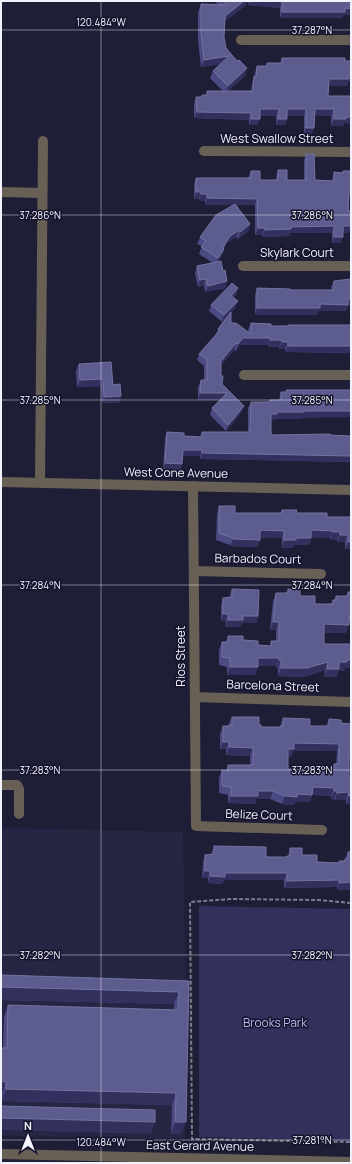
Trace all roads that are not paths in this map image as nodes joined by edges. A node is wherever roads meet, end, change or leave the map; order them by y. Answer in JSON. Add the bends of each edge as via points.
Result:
{"nodes":[{"id":1,"x":241,"y":40,"type":"dead end"},
{"id":2,"x":351,"y":40,"type":"edge"},
{"id":3,"x":43,"y":141,"type":"dead end"},
{"id":4,"x":204,"y":151,"type":"dead end"},
{"id":5,"x":351,"y":152,"type":"edge"},
{"id":6,"x":1,"y":192,"type":"edge"},
{"id":7,"x":42,"y":193,"type":"junction"},
{"id":8,"x":243,"y":266,"type":"dead end"},
{"id":9,"x":351,"y":266,"type":"edge"},
{"id":10,"x":244,"y":375,"type":"dead end"},
{"id":11,"x":351,"y":375,"type":"edge"},
{"id":12,"x":1,"y":482,"type":"edge"},
{"id":13,"x":40,"y":482,"type":"junction"},
{"id":14,"x":193,"y":486,"type":"junction"},
{"id":15,"x":351,"y":490,"type":"edge"},
{"id":16,"x":194,"y":571,"type":"junction"},
{"id":17,"x":321,"y":574,"type":"dead end"},
{"id":18,"x":195,"y":697,"type":"junction"},
{"id":19,"x":351,"y":702,"type":"edge"},
{"id":20,"x":1,"y":785,"type":"edge"},
{"id":21,"x":19,"y":814,"type":"dead end"},
{"id":22,"x":196,"y":826,"type":"joint"},
{"id":23,"x":322,"y":830,"type":"dead end"},
{"id":24,"x":1,"y":1154,"type":"edge"},
{"id":25,"x":351,"y":1162,"type":"edge"}],
"edges":[{"from":1,"to":2,"type":"street"},
{"from":3,"to":7,"type":"street"},
{"from":4,"to":5,"type":"street","name":"West Swallow Street"},
{"from":6,"to":7,"type":"street"},
{"from":7,"to":13,"type":"street"},
{"from":8,"to":9,"type":"street","name":"Skylark Court"},
{"from":10,"to":11,"type":"street"},
{"from":12,"to":13,"type":"street","name":"West Cone Avenue"},
{"from":13,"to":14,"type":"street","name":"West Cone Avenue"},
{"from":14,"to":15,"type":"street","name":"West Cone Avenue"},
{"from":14,"to":16,"type":"street","name":"Rios Street"},
{"from":16,"to":17,"type":"street","name":"Barbados Court"},
{"from":16,"to":18,"type":"street","name":"Rios Street"},
{"from":18,"to":19,"type":"street","name":"Barcelona Street"},
{"from":18,"to":22,"type":"street","name":"Rios Street"},
{"from":20,"to":21,"type":"street","via":[[17,785]]},
{"from":22,"to":23,"type":"street","name":"Belize Court"},
{"from":24,"to":25,"type":"street","name":"East Gerard Avenue"}]}
